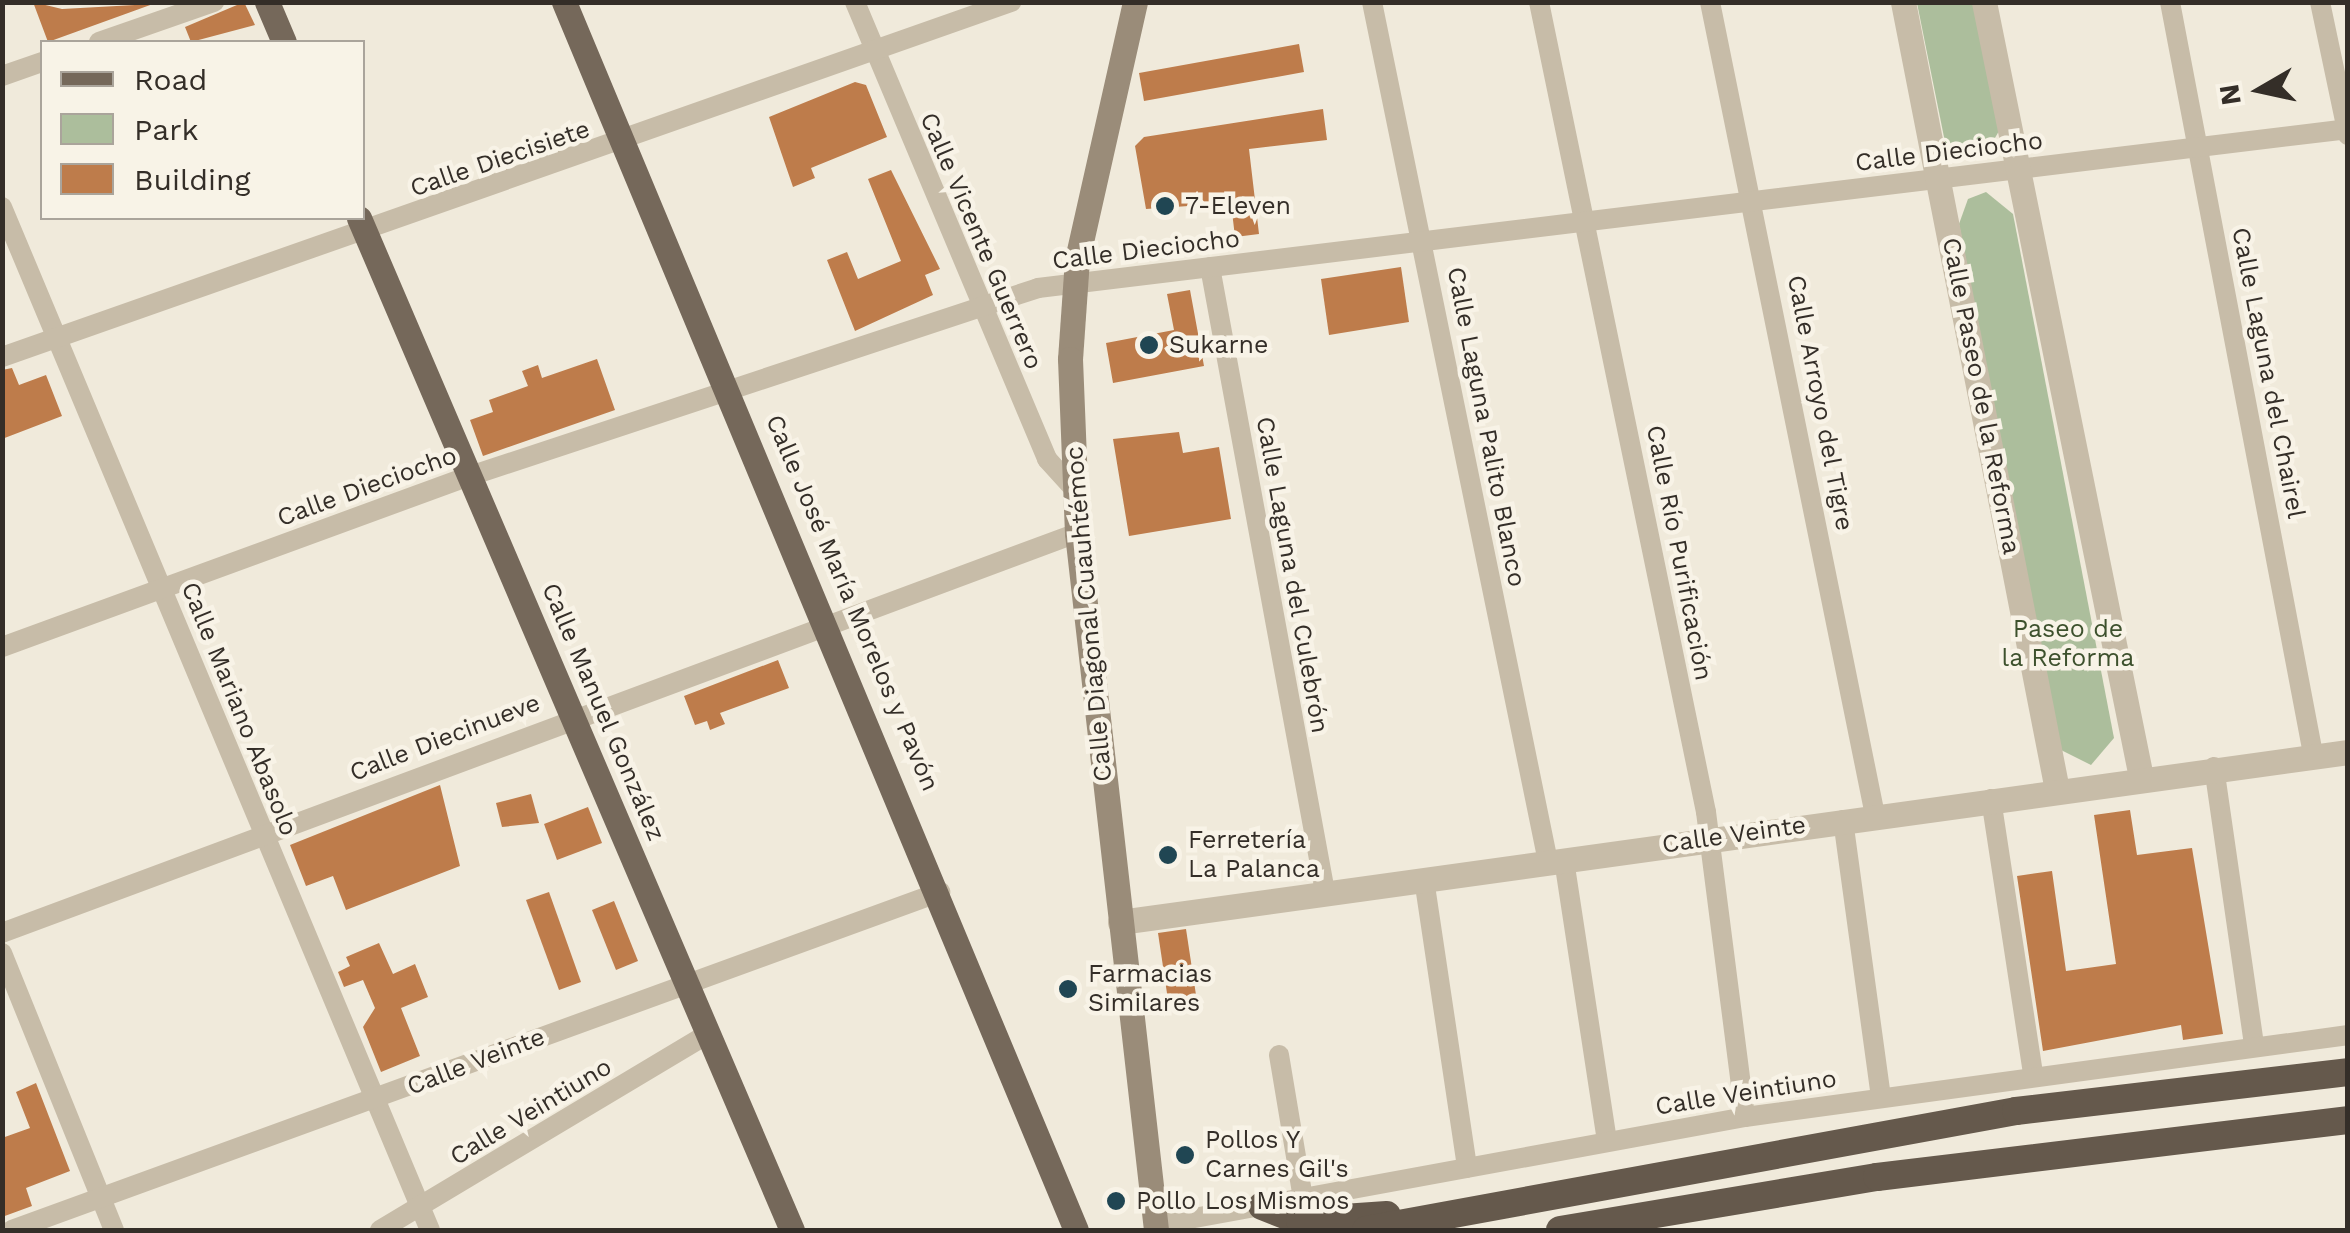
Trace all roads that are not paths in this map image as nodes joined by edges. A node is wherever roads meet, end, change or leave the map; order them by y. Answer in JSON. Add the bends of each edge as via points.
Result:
{"nodes":[{"id":1,"x":214,"y":2,"type":"edge"},
{"id":2,"x":267,"y":2,"type":"edge"},
{"id":3,"x":564,"y":2,"type":"edge"},
{"id":4,"x":855,"y":2,"type":"edge"},
{"id":5,"x":1012,"y":2,"type":"edge"},
{"id":6,"x":1135,"y":2,"type":"edge"},
{"id":7,"x":1372,"y":2,"type":"edge"},
{"id":8,"x":1539,"y":2,"type":"edge"},
{"id":9,"x":1710,"y":2,"type":"edge"},
{"id":10,"x":1903,"y":2,"type":"edge"},
{"id":11,"x":1984,"y":2,"type":"edge"},
{"id":12,"x":2170,"y":2,"type":"edge"},
{"id":13,"x":2320,"y":2,"type":"edge"},
{"id":14,"x":105,"y":40,"type":"edge"},
{"id":15,"x":283,"y":40,"type":"edge"},
{"id":16,"x":875,"y":50,"type":"junction"},
{"id":17,"x":40,"y":63,"type":"edge"},
{"id":18,"x":2,"y":76,"type":"edge"},
{"id":19,"x":2347,"y":131,"type":"edge"},
{"id":20,"x":623,"y":142,"type":"junction"},
{"id":21,"x":2200,"y":148,"type":"junction"},
{"id":22,"x":2018,"y":167,"type":"junction"},
{"id":23,"x":1940,"y":179,"type":"junction"},
{"id":24,"x":1750,"y":202,"type":"junction"},
{"id":25,"x":2,"y":207,"type":"edge"},
{"id":26,"x":1585,"y":222,"type":"junction"},
{"id":27,"x":362,"y":225,"type":"edge"},
{"id":28,"x":1423,"y":243,"type":"junction"},
{"id":29,"x":1210,"y":267,"type":"junction"},
{"id":30,"x":1073,"y":283,"type":"junction"},
{"id":31,"x":981,"y":307,"type":"junction"},
{"id":32,"x":56,"y":338,"type":"junction"},
{"id":33,"x":2,"y":357,"type":"edge"},
{"id":34,"x":728,"y":389,"type":"junction"},
{"id":35,"x":470,"y":476,"type":"junction"},
{"id":36,"x":1075,"y":490,"type":"junction"},
{"id":37,"x":1076,"y":533,"type":"junction"},
{"id":38,"x":163,"y":590,"type":"junction"},
{"id":39,"x":827,"y":621,"type":"junction"},
{"id":40,"x":2,"y":647,"type":"edge"},
{"id":41,"x":572,"y":716,"type":"junction"},
{"id":42,"x":2348,"y":752,"type":"edge"},
{"id":43,"x":2313,"y":754,"type":"junction"},
{"id":44,"x":2214,"y":768,"type":"junction"},
{"id":45,"x":2141,"y":777,"type":"junction"},
{"id":46,"x":2057,"y":790,"type":"junction"},
{"id":47,"x":1991,"y":799,"type":"junction"},
{"id":48,"x":1874,"y":815,"type":"junction"},
{"id":49,"x":1843,"y":820,"type":"junction"},
{"id":50,"x":263,"y":834,"type":"junction"},
{"id":51,"x":1709,"y":838,"type":"junction"},
{"id":52,"x":1556,"y":861,"type":"junction"},
{"id":53,"x":1424,"y":879,"type":"junction"},
{"id":54,"x":940,"y":892,"type":"junction"},
{"id":55,"x":1325,"y":892,"type":"junction"},
{"id":56,"x":1120,"y":922,"type":"junction"},
{"id":57,"x":2,"y":933,"type":"edge"},
{"id":58,"x":2,"y":953,"type":"edge"},
{"id":59,"x":685,"y":982,"type":"junction"},
{"id":60,"x":708,"y":1034,"type":"junction"},
{"id":61,"x":2348,"y":1034,"type":"edge"},
{"id":62,"x":2254,"y":1046,"type":"junction"},
{"id":63,"x":1279,"y":1056,"type":"dead end"},
{"id":64,"x":2348,"y":1072,"type":"edge"},
{"id":65,"x":2033,"y":1074,"type":"junction"},
{"id":66,"x":1880,"y":1096,"type":"junction"},
{"id":67,"x":376,"y":1100,"type":"junction"},
{"id":68,"x":1745,"y":1117,"type":"junction"},
{"id":69,"x":2348,"y":1120,"type":"edge"},
{"id":70,"x":1607,"y":1141,"type":"junction"},
{"id":71,"x":1467,"y":1168,"type":"junction"},
{"id":72,"x":100,"y":1196,"type":"junction"},
{"id":73,"x":1303,"y":1198,"type":"junction"},
{"id":74,"x":1262,"y":1206,"type":"junction"},
{"id":75,"x":421,"y":1208,"type":"junction"},
{"id":76,"x":1418,"y":1222,"type":"junction"},
{"id":77,"x":1156,"y":1228,"type":"edge"},
{"id":78,"x":12,"y":1230,"type":"edge"},
{"id":79,"x":114,"y":1230,"type":"edge"},
{"id":80,"x":380,"y":1230,"type":"edge"},
{"id":81,"x":430,"y":1230,"type":"edge"},
{"id":82,"x":792,"y":1230,"type":"edge"},
{"id":83,"x":1076,"y":1230,"type":"edge"},
{"id":84,"x":1366,"y":1230,"type":"edge"},
{"id":85,"x":1560,"y":1230,"type":"edge"}],
"edges":[{"from":1,"to":14,"type":"street"},
{"from":2,"to":15,"type":"main road"},
{"from":3,"to":20,"type":"main road","name":"Calle José María Morelos y Pavón"},
{"from":4,"to":16,"type":"street","name":"Calle Vicente Guerrero"},
{"from":5,"to":16,"type":"street","name":"Calle Diecisiete"},
{"from":6,"to":30,"type":"main road","name":"Calle Diagonal Cuauhtémoc"},
{"from":7,"to":28,"type":"street","name":"Calle Laguna Palito Blanco"},
{"from":8,"to":26,"type":"street","name":"Calle Río Purificación"},
{"from":9,"to":24,"type":"street","name":"Calle Arroyo del Tigre"},
{"from":10,"to":23,"type":"street","name":"Calle Paseo de la Reforma"},
{"from":11,"to":22,"type":"street"},
{"from":12,"to":21,"type":"street","name":"Calle Laguna del Chairel"},
{"from":13,"to":19,"type":"street"},
{"from":16,"to":20,"type":"street","name":"Calle Diecisiete"},
{"from":16,"to":31,"type":"street","name":"Calle Vicente Guerrero"},
{"from":17,"to":18,"type":"street"},
{"from":19,"to":21,"type":"street","name":"Calle Dieciocho"},
{"from":20,"to":27,"type":"street","name":"Calle Diecisiete"},
{"from":20,"to":34,"type":"main road","name":"Calle José María Morelos y Pavón"},
{"from":21,"to":22,"type":"street","name":"Calle Dieciocho"},
{"from":21,"to":43,"type":"street","name":"Calle Laguna del Chairel"},
{"from":22,"to":23,"type":"street","name":"Calle Dieciocho"},
{"from":22,"to":45,"type":"street"},
{"from":23,"to":24,"type":"street","name":"Calle Dieciocho"},
{"from":23,"to":46,"type":"street","name":"Calle Paseo de la Reforma"},
{"from":24,"to":26,"type":"street","name":"Calle Dieciocho"},
{"from":24,"to":48,"type":"street","name":"Calle Arroyo del Tigre"},
{"from":25,"to":32,"type":"street","name":"Calle Mariano Abasolo"},
{"from":26,"to":28,"type":"street","name":"Calle Dieciocho"},
{"from":26,"to":51,"type":"street","name":"Calle Río Purificación"},
{"from":27,"to":32,"type":"street","name":"Calle Diecisiete"},
{"from":27,"to":35,"type":"main road","name":"Calle Manuel González"},
{"from":28,"to":29,"type":"street","name":"Calle Dieciocho"},
{"from":28,"to":52,"type":"street","name":"Calle Laguna Palito Blanco"},
{"from":29,"to":30,"type":"street","name":"Calle Dieciocho"},
{"from":29,"to":55,"type":"street","name":"Calle Laguna del Culebrón"},
{"from":30,"to":31,"type":"street","name":"Calle Dieciocho"},
{"from":30,"to":36,"type":"main road","name":"Calle Diagonal Cuauhtémoc"},
{"from":31,"to":34,"type":"street","name":"Calle Dieciocho"},
{"from":31,"to":36,"type":"street","name":"Calle Vicente Guerrero","via":[[1047,459]]},
{"from":32,"to":33,"type":"street","name":"Calle Diecisiete"},
{"from":32,"to":38,"type":"street","name":"Calle Mariano Abasolo"},
{"from":34,"to":35,"type":"street","name":"Calle Dieciocho"},
{"from":34,"to":39,"type":"main road","name":"Calle José María Morelos y Pavón"},
{"from":35,"to":38,"type":"street","name":"Calle Dieciocho"},
{"from":35,"to":41,"type":"main road","name":"Calle Manuel González"},
{"from":36,"to":37,"type":"main road","name":"Calle Diagonal Cuauhtémoc"},
{"from":37,"to":39,"type":"street","name":"Calle Diecinueve"},
{"from":37,"to":56,"type":"main road","name":"Calle Diagonal Cuauhtémoc"},
{"from":38,"to":40,"type":"street","name":"Calle Dieciocho"},
{"from":38,"to":50,"type":"street","name":"Calle Mariano Abasolo"},
{"from":39,"to":41,"type":"street","name":"Calle Diecinueve"},
{"from":39,"to":54,"type":"main road","name":"Calle José María Morelos y Pavón"},
{"from":41,"to":50,"type":"street","name":"Calle Diecinueve"},
{"from":41,"to":59,"type":"main road","name":"Calle Manuel González"},
{"from":42,"to":43,"type":"street","name":"Calle Veinte"},
{"from":43,"to":44,"type":"street","name":"Calle Veinte"},
{"from":44,"to":45,"type":"street","name":"Calle Veinte"},
{"from":44,"to":62,"type":"street"},
{"from":45,"to":46,"type":"street","name":"Calle Veinte"},
{"from":46,"to":47,"type":"street","name":"Calle Veinte"},
{"from":47,"to":48,"type":"street","name":"Calle Veinte"},
{"from":47,"to":65,"type":"street"},
{"from":48,"to":49,"type":"street","name":"Calle Veinte"},
{"from":49,"to":51,"type":"street","name":"Calle Veinte"},
{"from":49,"to":66,"type":"street"},
{"from":50,"to":57,"type":"street","name":"Calle Diecinueve"},
{"from":50,"to":67,"type":"street","name":"Calle Mariano Abasolo"},
{"from":51,"to":52,"type":"street","name":"Calle Veinte"},
{"from":51,"to":68,"type":"street","name":"Calle Río Purificación"},
{"from":52,"to":53,"type":"street","name":"Calle Veinte"},
{"from":52,"to":70,"type":"street","name":"Calle Laguna Palito Blanco"},
{"from":53,"to":55,"type":"street","name":"Calle Veinte"},
{"from":53,"to":71,"type":"street"},
{"from":54,"to":59,"type":"street","name":"Calle Veinte"},
{"from":54,"to":83,"type":"main road","name":"Calle José María Morelos y Pavón"},
{"from":55,"to":56,"type":"street","name":"Calle Veinte"},
{"from":56,"to":77,"type":"main road","name":"Calle Diagonal Cuauhtémoc"},
{"from":58,"to":72,"type":"street"},
{"from":59,"to":60,"type":"main road","name":"Calle Manuel González"},
{"from":59,"to":67,"type":"street","name":"Calle Veinte"},
{"from":60,"to":75,"type":"street","name":"Calle Veintiuno"},
{"from":60,"to":82,"type":"main road","name":"Calle Manuel González"},
{"from":61,"to":62,"type":"street","name":"Calle Veintiuno"},
{"from":62,"to":65,"type":"street","name":"Calle Veintiuno"},
{"from":63,"to":73,"type":"street"},
{"from":64,"to":76,"type":"highway","via":[[1998,1114]]},
{"from":65,"to":66,"type":"street","name":"Calle Veintiuno"},
{"from":66,"to":68,"type":"street","name":"Calle Veintiuno"},
{"from":67,"to":72,"type":"street","name":"Calle Veinte"},
{"from":67,"to":75,"type":"street","name":"Calle Mariano Abasolo"},
{"from":68,"to":70,"type":"street","name":"Calle Veintiuno"},
{"from":69,"to":85,"type":"highway","via":[[1876,1177]]},
{"from":70,"to":71,"type":"street","name":"Calle Veintiuno"},
{"from":71,"to":73,"type":"street","name":"Calle Veintiuno"},
{"from":72,"to":78,"type":"street","name":"Calle Veinte"},
{"from":72,"to":79,"type":"street"},
{"from":73,"to":74,"type":"street","name":"Calle Veintiuno"},
{"from":74,"to":76,"type":"highway","via":[[1300,1221],[1382,1214]]},
{"from":74,"to":77,"type":"street","name":"Calle Veintiuno"},
{"from":75,"to":80,"type":"street","name":"Calle Veintiuno"},
{"from":75,"to":81,"type":"street","name":"Calle Mariano Abasolo"},
{"from":76,"to":84,"type":"highway"}]}
